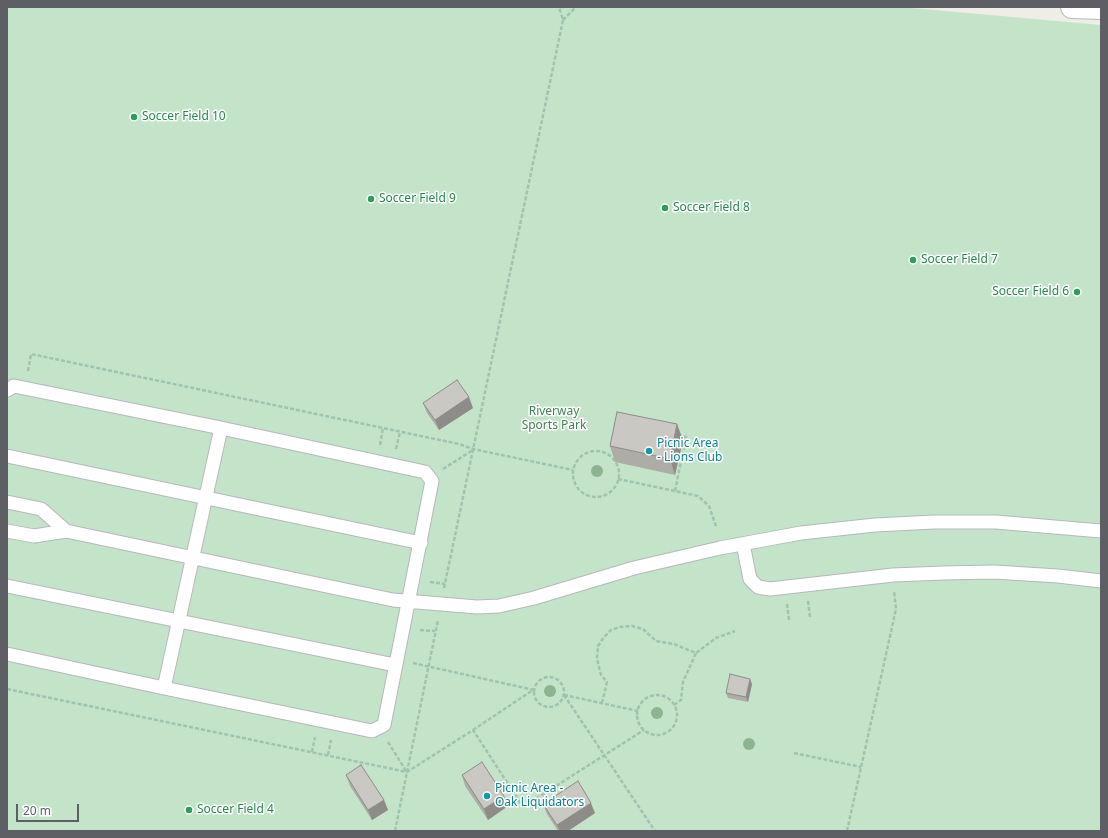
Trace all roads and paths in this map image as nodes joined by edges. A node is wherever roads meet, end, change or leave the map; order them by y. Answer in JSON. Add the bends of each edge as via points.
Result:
{"nodes":[{"id":1,"x":559,"y":7,"type":"edge"},
{"id":2,"x":576,"y":7,"type":"edge"},
{"id":3,"x":1072,"y":7,"type":"edge"},
{"id":4,"x":1101,"y":8,"type":"edge"},
{"id":5,"x":563,"y":20,"type":"junction"},
{"id":6,"x":31,"y":354,"type":"dead end"},
{"id":7,"x":7,"y":390,"type":"edge"},
{"id":8,"x":221,"y":428,"type":"junction"},
{"id":9,"x":672,"y":434,"type":"edge"},
{"id":10,"x":473,"y":449,"type":"junction"},
{"id":11,"x":614,"y":451,"type":"edge"},
{"id":12,"x":7,"y":456,"type":"edge"},
{"id":13,"x":612,"y":458,"type":"junction"},
{"id":14,"x":573,"y":470,"type":"junction"},
{"id":15,"x":429,"y":478,"type":"junction"},
{"id":16,"x":618,"y":479,"type":"junction"},
{"id":17,"x":675,"y":490,"type":"junction"},
{"id":18,"x":206,"y":499,"type":"junction"},
{"id":19,"x":7,"y":502,"type":"edge"},
{"id":20,"x":716,"y":526,"type":"dead end"},
{"id":21,"x":7,"y":531,"type":"edge"},
{"id":22,"x":66,"y":531,"type":"junction"},
{"id":23,"x":1101,"y":531,"type":"edge"},
{"id":24,"x":420,"y":543,"type":"junction"},
{"id":25,"x":743,"y":544,"type":"junction"},
{"id":26,"x":193,"y":558,"type":"junction"},
{"id":27,"x":893,"y":575,"type":"junction"},
{"id":28,"x":427,"y":581,"type":"dead end"},
{"id":29,"x":1101,"y":581,"type":"edge"},
{"id":30,"x":445,"y":584,"type":"junction"},
{"id":31,"x":7,"y":586,"type":"edge"},
{"id":32,"x":442,"y":594,"type":"dead end"},
{"id":33,"x":409,"y":602,"type":"junction"},
{"id":34,"x":438,"y":618,"type":"dead end"},
{"id":35,"x":179,"y":622,"type":"junction"},
{"id":36,"x":417,"y":630,"type":"dead end"},
{"id":37,"x":435,"y":631,"type":"junction"},
{"id":38,"x":734,"y":631,"type":"dead end"},
{"id":39,"x":696,"y":653,"type":"junction"},
{"id":40,"x":7,"y":654,"type":"edge"},
{"id":41,"x":395,"y":664,"type":"junction"},
{"id":42,"x":429,"y":666,"type":"junction"},
{"id":43,"x":164,"y":688,"type":"junction"},
{"id":44,"x":7,"y":689,"type":"edge"},
{"id":45,"x":534,"y":690,"type":"junction"},
{"id":46,"x":564,"y":695,"type":"junction"},
{"id":47,"x":602,"y":703,"type":"junction"},
{"id":48,"x":674,"y":705,"type":"junction"},
{"id":49,"x":638,"y":712,"type":"junction"},
{"id":50,"x":378,"y":728,"type":"junction"},
{"id":51,"x":472,"y":730,"type":"junction"},
{"id":52,"x":644,"y":730,"type":"junction"},
{"id":53,"x":794,"y":753,"type":"dead end"},
{"id":54,"x":605,"y":755,"type":"junction"},
{"id":55,"x":861,"y":767,"type":"junction"},
{"id":56,"x":407,"y":772,"type":"junction"},
{"id":57,"x":395,"y":831,"type":"edge"},
{"id":58,"x":655,"y":831,"type":"edge"},
{"id":59,"x":847,"y":831,"type":"edge"}],
"edges":[{"from":1,"to":5,"type":"path"},
{"from":2,"to":5,"type":"path"},
{"from":3,"to":4,"type":"street"},
{"from":5,"to":10,"type":"path"},
{"from":6,"to":10,"type":"path"},
{"from":7,"to":8,"type":"lane","via":[[14,386]]},
{"from":8,"to":15,"type":"lane","via":[[425,472]]},
{"from":8,"to":18,"type":"lane"},
{"from":9,"to":17,"type":"path","via":[[686,438]]},
{"from":10,"to":14,"type":"path"},
{"from":10,"to":15,"type":"path"},
{"from":10,"to":30,"type":"path"},
{"from":11,"to":13,"type":"path"},
{"from":12,"to":18,"type":"lane"},
{"from":13,"to":14,"type":"path","via":[[600,451],[586,453],[575,463]]},
{"from":13,"to":16,"type":"path","via":[[618,466]]},
{"from":14,"to":16,"type":"path","via":[[575,484],[585,495],[592,497],[607,494],[614,489]]},
{"from":15,"to":24,"type":"lane","via":[[432,481]]},
{"from":16,"to":17,"type":"path"},
{"from":17,"to":20,"type":"path","via":[[698,496],[709,506]]},
{"from":18,"to":24,"type":"lane"},
{"from":18,"to":26,"type":"lane"},
{"from":19,"to":22,"type":"lane","via":[[41,509]]},
{"from":21,"to":22,"type":"lane","via":[[34,536]]},
{"from":22,"to":26,"type":"lane"},
{"from":23,"to":25,"type":"lane","via":[[996,522],[934,522],[830,530]]},
{"from":24,"to":33,"type":"lane"},
{"from":25,"to":27,"type":"lane","via":[[750,579],[758,587],[770,590]]},
{"from":25,"to":33,"type":"lane","via":[[634,568],[499,606]]},
{"from":26,"to":33,"type":"lane"},
{"from":26,"to":35,"type":"lane"},
{"from":27,"to":29,"type":"lane","via":[[994,572]]},
{"from":27,"to":55,"type":"path","via":[[896,609]]},
{"from":28,"to":30,"type":"path"},
{"from":30,"to":32,"type":"path"},
{"from":31,"to":35,"type":"lane"},
{"from":33,"to":41,"type":"lane"},
{"from":34,"to":37,"type":"path"},
{"from":35,"to":41,"type":"lane"},
{"from":35,"to":43,"type":"lane"},
{"from":36,"to":37,"type":"path"},
{"from":37,"to":42,"type":"path"},
{"from":38,"to":39,"type":"path","via":[[716,638]]},
{"from":39,"to":47,"type":"path","via":[[674,644],[656,641],[643,629],[632,626],[611,630],[598,646],[599,671],[607,682]]},
{"from":39,"to":48,"type":"path","via":[[683,682],[681,700]]},
{"from":40,"to":43,"type":"lane"},
{"from":41,"to":50,"type":"lane","via":[[384,725]]},
{"from":42,"to":45,"type":"path"},
{"from":42,"to":56,"type":"path"},
{"from":43,"to":50,"type":"lane","via":[[372,731]]},
{"from":44,"to":56,"type":"path"},
{"from":45,"to":46,"type":"path","via":[[536,700],[549,707],[559,703]]},
{"from":45,"to":46,"type":"path","via":[[542,678],[551,677],[563,685]]},
{"from":45,"to":51,"type":"path"},
{"from":46,"to":47,"type":"path"},
{"from":46,"to":54,"type":"path"},
{"from":47,"to":49,"type":"path"},
{"from":48,"to":49,"type":"path","via":[[670,700],[657,696],[645,700]]},
{"from":48,"to":52,"type":"path","via":[[676,723],[668,732],[656,735]]},
{"from":49,"to":52,"type":"path","via":[[640,725]]},
{"from":50,"to":56,"type":"path"},
{"from":51,"to":54,"type":"path","via":[[523,807]]},
{"from":51,"to":56,"type":"path"},
{"from":52,"to":54,"type":"path"},
{"from":53,"to":55,"type":"path"},
{"from":54,"to":58,"type":"path"},
{"from":55,"to":59,"type":"path"},
{"from":56,"to":57,"type":"path"}]}
